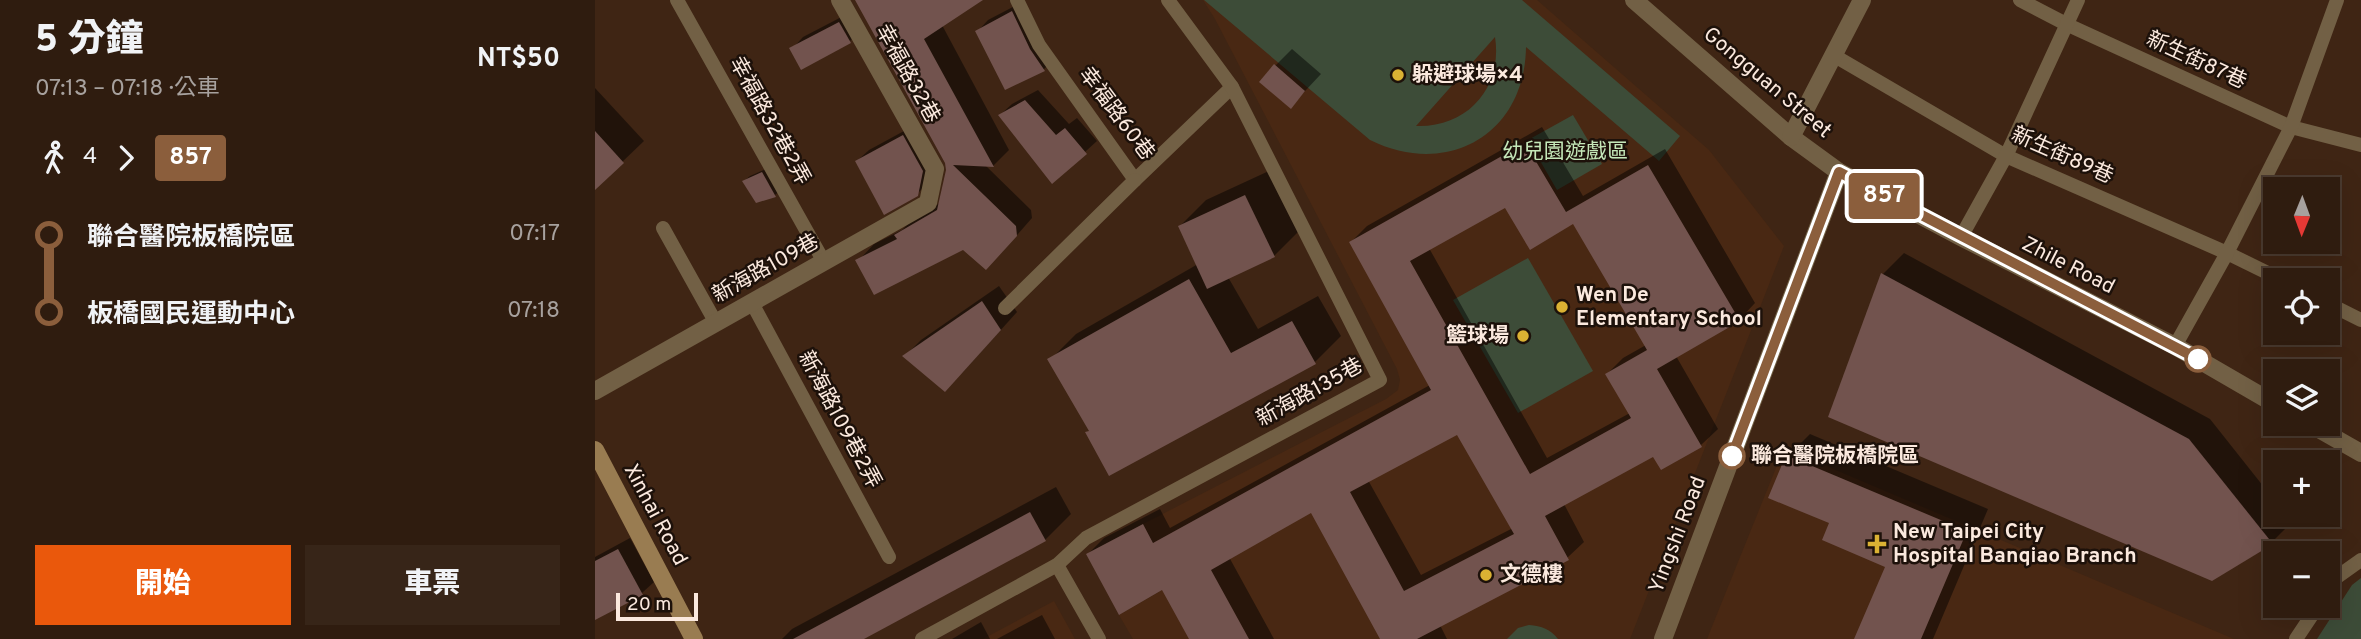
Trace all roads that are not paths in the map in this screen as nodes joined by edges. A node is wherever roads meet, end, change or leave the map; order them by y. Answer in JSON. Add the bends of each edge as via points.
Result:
{"nodes":[{"id":1,"x":677,"y":0,"type":"edge"},
{"id":2,"x":840,"y":0,"type":"edge"},
{"id":3,"x":1017,"y":0,"type":"edge"},
{"id":4,"x":1168,"y":0,"type":"edge"},
{"id":5,"x":1634,"y":0,"type":"edge"},
{"id":6,"x":1862,"y":0,"type":"edge"},
{"id":7,"x":2020,"y":0,"type":"edge"},
{"id":8,"x":2078,"y":0,"type":"edge"},
{"id":9,"x":2337,"y":0,"type":"edge"},
{"id":10,"x":2068,"y":25,"type":"junction"},
{"id":11,"x":1833,"y":55,"type":"junction"},
{"id":12,"x":1232,"y":87,"type":"junction"},
{"id":13,"x":2291,"y":127,"type":"junction"},
{"id":14,"x":1791,"y":137,"type":"junction"},
{"id":15,"x":2361,"y":145,"type":"edge"},
{"id":16,"x":2006,"y":156,"type":"junction"},
{"id":17,"x":935,"y":169,"type":"joint"},
{"id":18,"x":1839,"y":172,"type":"junction"},
{"id":19,"x":1135,"y":180,"type":"junction"},
{"id":20,"x":663,"y":228,"type":"dead end"},
{"id":21,"x":1961,"y":237,"type":"junction"},
{"id":22,"x":2227,"y":253,"type":"junction"},
{"id":23,"x":824,"y":262,"type":"junction"},
{"id":24,"x":2263,"y":271,"type":"edge"},
{"id":25,"x":751,"y":303,"type":"junction"},
{"id":26,"x":1005,"y":308,"type":"dead end"},
{"id":27,"x":2340,"y":310,"type":"edge"},
{"id":28,"x":2361,"y":320,"type":"edge"},
{"id":29,"x":716,"y":323,"type":"junction"},
{"id":30,"x":2175,"y":346,"type":"junction"},
{"id":31,"x":595,"y":391,"type":"edge"},
{"id":32,"x":2263,"y":397,"type":"edge"},
{"id":33,"x":2331,"y":436,"type":"edge"},
{"id":34,"x":595,"y":450,"type":"edge"},
{"id":35,"x":2361,"y":453,"type":"edge"},
{"id":36,"x":890,"y":557,"type":"dead end"},
{"id":37,"x":2361,"y":560,"type":"edge"},
{"id":38,"x":1057,"y":565,"type":"junction"},
{"id":39,"x":2340,"y":575,"type":"edge"},
{"id":40,"x":2310,"y":618,"type":"edge"},
{"id":41,"x":694,"y":639,"type":"edge"},
{"id":42,"x":922,"y":639,"type":"edge"},
{"id":43,"x":1099,"y":639,"type":"edge"},
{"id":44,"x":1663,"y":639,"type":"edge"},
{"id":45,"x":2296,"y":639,"type":"edge"}],
"edges":[{"from":1,"to":23,"type":"lane","name":"幸福路32巷2弄"},
{"from":2,"to":17,"type":"street","name":"幸福路32巷"},
{"from":3,"to":19,"type":"lane","name":"幸福路60巷","via":[[1039,45]]},
{"from":4,"to":12,"type":"lane","name":"新海路135巷"},
{"from":5,"to":14,"type":"street","name":"Gongguan Street"},
{"from":6,"to":11,"type":"street"},
{"from":7,"to":10,"type":"lane","name":"新生街87巷"},
{"from":8,"to":10,"type":"lane"},
{"from":9,"to":13,"type":"lane"},
{"from":10,"to":13,"type":"lane","name":"新生街87巷"},
{"from":10,"to":16,"type":"lane"},
{"from":11,"to":14,"type":"street"},
{"from":11,"to":16,"type":"lane","name":"新生街89巷"},
{"from":12,"to":19,"type":"lane","name":"幸福路60巷"},
{"from":12,"to":38,"type":"lane","name":"新海路135巷","via":[[1380,380],[1086,538]]},
{"from":13,"to":15,"type":"lane","name":"新生街87巷"},
{"from":13,"to":22,"type":"lane"},
{"from":14,"to":18,"type":"street","name":"Gongguan Street"},
{"from":16,"to":21,"type":"lane"},
{"from":16,"to":22,"type":"lane","name":"新生街89巷"},
{"from":17,"to":23,"type":"street","name":"新海路109巷","via":[[928,203]]},
{"from":18,"to":21,"type":"street","name":"Zhile Road"},
{"from":18,"to":44,"type":"street","name":"Yingshi Road"},
{"from":19,"to":26,"type":"lane"},
{"from":20,"to":29,"type":"lane"},
{"from":21,"to":30,"type":"street","name":"Zhile Road"},
{"from":22,"to":24,"type":"lane","name":"新生街89巷"},
{"from":22,"to":30,"type":"lane"},
{"from":23,"to":25,"type":"street","name":"新海路109巷"},
{"from":25,"to":29,"type":"street","name":"新海路109巷"},
{"from":25,"to":36,"type":"lane","name":"新海路109巷2弄"},
{"from":27,"to":28,"type":"lane"},
{"from":29,"to":31,"type":"street","name":"新海路109巷"},
{"from":30,"to":32,"type":"street","name":"Zhile Road"},
{"from":33,"to":35,"type":"street"},
{"from":34,"to":41,"type":"street","name":"Xinhai Road"},
{"from":37,"to":39,"type":"lane"},
{"from":38,"to":42,"type":"lane","name":"新海路135巷"},
{"from":38,"to":43,"type":"lane"},
{"from":40,"to":45,"type":"lane"}]}
